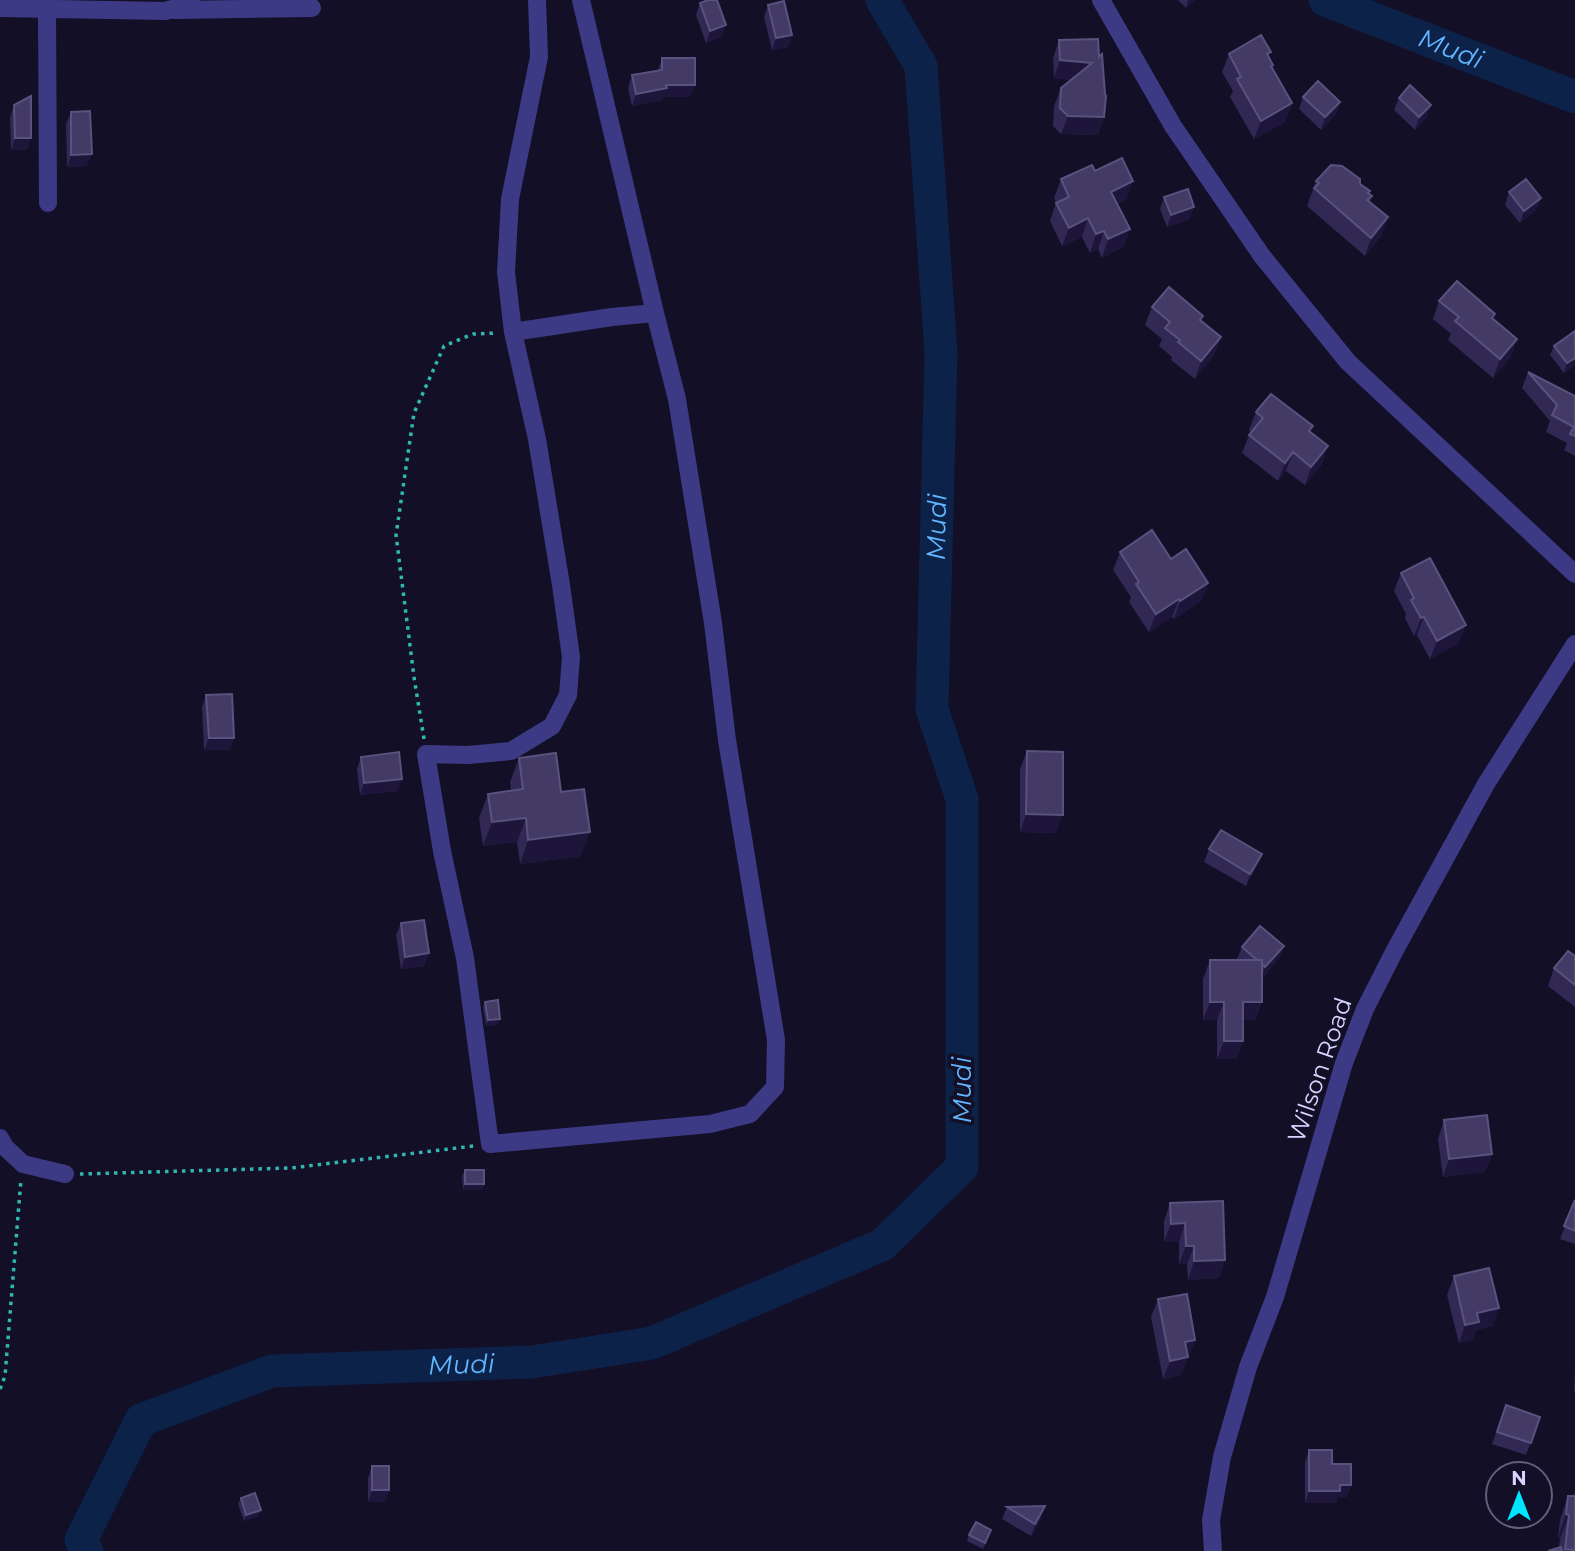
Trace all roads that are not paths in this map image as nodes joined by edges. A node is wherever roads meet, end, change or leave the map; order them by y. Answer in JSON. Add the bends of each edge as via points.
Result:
{"nodes":[{"id":1,"x":191,"y":0,"type":"edge"},
{"id":2,"x":537,"y":0,"type":"edge"},
{"id":3,"x":581,"y":0,"type":"edge"},
{"id":4,"x":1101,"y":0,"type":"edge"},
{"id":5,"x":0,"y":8,"type":"edge"},
{"id":6,"x":47,"y":8,"type":"junction"},
{"id":7,"x":312,"y":8,"type":"dead end"},
{"id":8,"x":165,"y":11,"type":"junction"},
{"id":9,"x":48,"y":203,"type":"dead end"},
{"id":10,"x":654,"y":313,"type":"junction"},
{"id":11,"x":513,"y":332,"type":"junction"},
{"id":12,"x":1575,"y":574,"type":"edge"},
{"id":13,"x":1575,"y":644,"type":"edge"},
{"id":14,"x":0,"y":1138,"type":"edge"},
{"id":15,"x":65,"y":1174,"type":"road end"},
{"id":16,"x":1213,"y":1551,"type":"edge"}],
"edges":[{"from":1,"to":8,"type":"street"},
{"from":2,"to":11,"type":"street","via":[[539,57],[510,200],[506,272]]},
{"from":3,"to":10,"type":"street"},
{"from":4,"to":12,"type":"street","via":[[1173,126],[1232,213],[1348,362]]},
{"from":5,"to":6,"type":"street"},
{"from":6,"to":8,"type":"street"},
{"from":6,"to":9,"type":"street"},
{"from":7,"to":8,"type":"street"},
{"from":10,"to":11,"type":"street"},
{"from":10,"to":11,"type":"street","via":[[677,400],[713,623],[727,740],[776,1040],[775,1087],[750,1114],[710,1124],[490,1144],[465,958],[426,754],[511,751],[552,726],[568,695],[571,657],[561,585],[537,439]]},
{"from":13,"to":16,"type":"street","name":"Wilson Road","via":[[1486,784],[1364,1009],[1222,1457],[1212,1520]]},
{"from":14,"to":15,"type":"street","via":[[23,1164]]}]}
